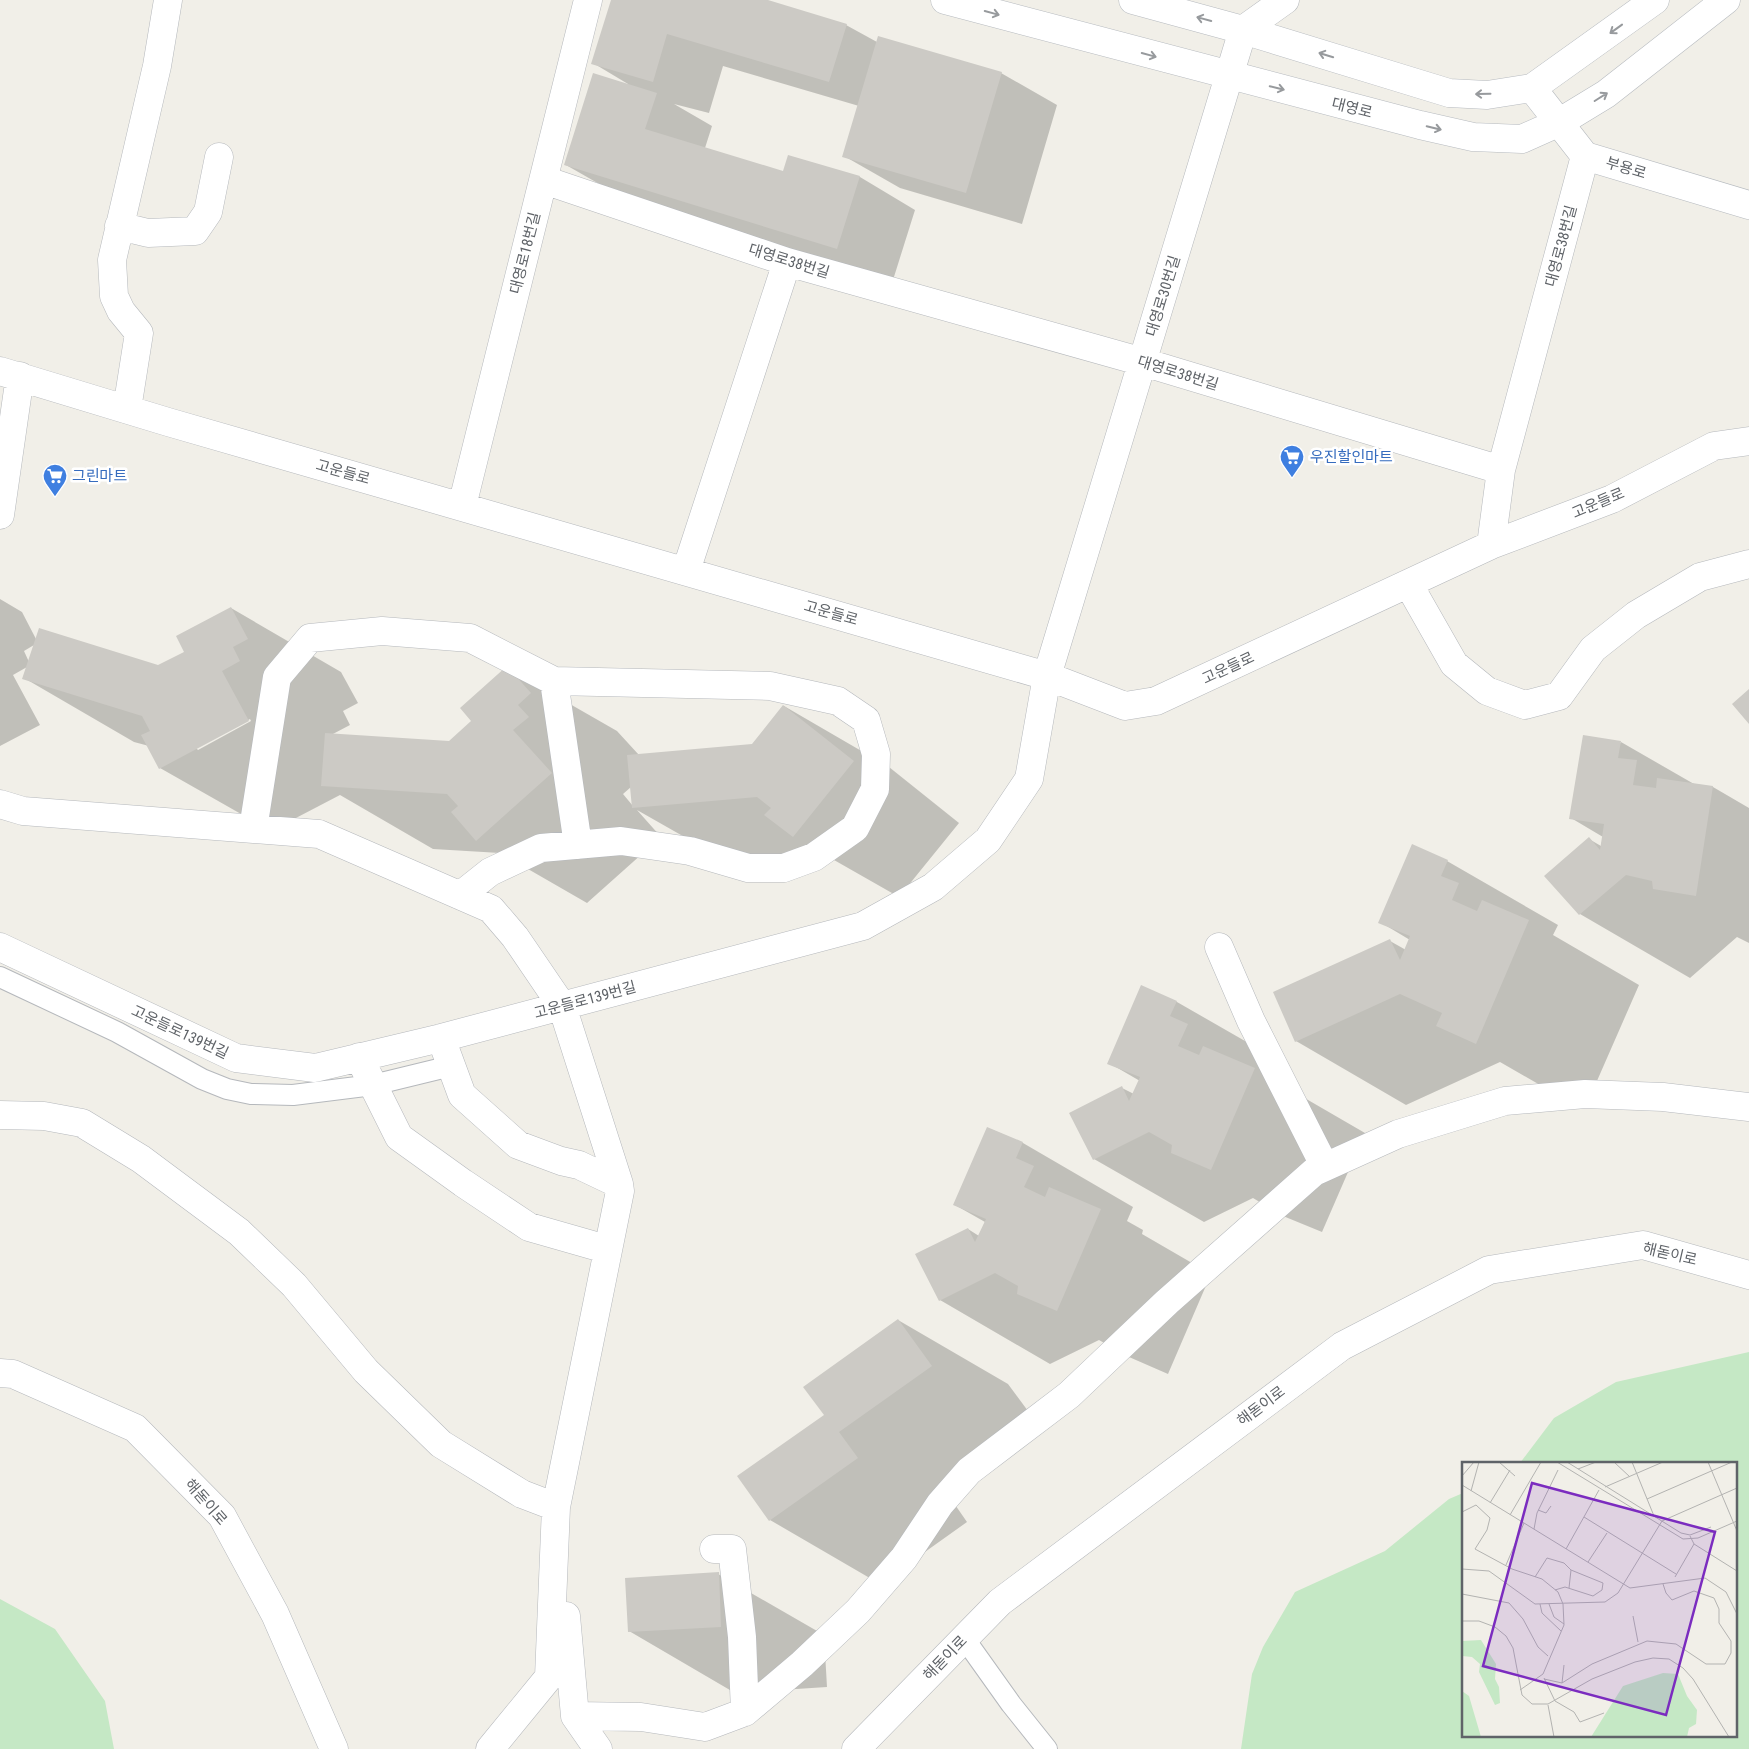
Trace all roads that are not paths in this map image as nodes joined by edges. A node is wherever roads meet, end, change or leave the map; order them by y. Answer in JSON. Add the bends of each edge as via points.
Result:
{"nodes":[{"id":1,"x":168,"y":0,"type":"edge"},
{"id":2,"x":588,"y":0,"type":"edge"},
{"id":3,"x":945,"y":0,"type":"edge"},
{"id":4,"x":1134,"y":0,"type":"edge"},
{"id":5,"x":1285,"y":0,"type":"edge"},
{"id":6,"x":1655,"y":0,"type":"edge"},
{"id":7,"x":1726,"y":0,"type":"edge"},
{"id":8,"x":1161,"y":4,"type":"edge"},
{"id":9,"x":1243,"y":30,"type":"junction"},
{"id":10,"x":1229,"y":76,"type":"junction"},
{"id":11,"x":1532,"y":88,"type":"junction"},
{"id":12,"x":1560,"y":122,"type":"junction"},
{"id":13,"x":1585,"y":156,"type":"junction"},
{"id":14,"x":219,"y":157,"type":"dead end"},
{"id":15,"x":544,"y":180,"type":"junction"},
{"id":16,"x":1749,"y":205,"type":"edge"},
{"id":17,"x":119,"y":226,"type":"junction"},
{"id":18,"x":787,"y":262,"type":"junction"},
{"id":19,"x":1143,"y":362,"type":"junction"},
{"id":20,"x":10,"y":373,"type":"edge"},
{"id":21,"x":127,"y":409,"type":"junction"},
{"id":22,"x":1749,"y":441,"type":"edge"},
{"id":23,"x":1501,"y":470,"type":"junction"},
{"id":24,"x":462,"y":506,"type":"junction"},
{"id":25,"x":0,"y":515,"type":"edge"},
{"id":26,"x":1490,"y":545,"type":"junction"},
{"id":27,"x":1749,"y":564,"type":"edge"},
{"id":28,"x":686,"y":571,"type":"junction"},
{"id":29,"x":1409,"y":585,"type":"junction"},
{"id":30,"x":1047,"y":676,"type":"junction"},
{"id":31,"x":554,"y":681,"type":"junction"},
{"id":32,"x":0,"y":804,"type":"edge"},
{"id":33,"x":253,"y":829,"type":"junction"},
{"id":34,"x":578,"y":845,"type":"junction"},
{"id":35,"x":460,"y":895,"type":"junction"},
{"id":36,"x":0,"y":947,"type":"edge"},
{"id":37,"x":1219,"y":947,"type":"dead end"},
{"id":38,"x":0,"y":976,"type":"edge"},
{"id":39,"x":562,"y":1006,"type":"junction"},
{"id":40,"x":441,"y":1038,"type":"junction"},
{"id":41,"x":359,"y":1057,"type":"junction"},
{"id":42,"x":451,"y":1066,"type":"junction"},
{"id":43,"x":373,"y":1085,"type":"junction"},
{"id":44,"x":1749,"y":1107,"type":"edge"},
{"id":45,"x":0,"y":1115,"type":"edge"},
{"id":46,"x":1325,"y":1167,"type":"junction"},
{"id":47,"x":619,"y":1184,"type":"junction"},
{"id":48,"x":606,"y":1249,"type":"junction"},
{"id":49,"x":1749,"y":1274,"type":"edge"},
{"id":50,"x":0,"y":1373,"type":"edge"},
{"id":51,"x":556,"y":1508,"type":"junction"},
{"id":52,"x":714,"y":1549,"type":"dead end"},
{"id":53,"x":964,"y":1638,"type":"junction"},
{"id":54,"x":745,"y":1712,"type":"junction"},
{"id":55,"x":575,"y":1716,"type":"junction"},
{"id":56,"x":334,"y":1749,"type":"edge"},
{"id":57,"x":490,"y":1749,"type":"edge"},
{"id":58,"x":598,"y":1749,"type":"edge"},
{"id":59,"x":856,"y":1749,"type":"edge"},
{"id":60,"x":1047,"y":1749,"type":"edge"}],
"edges":[{"from":1,"to":17,"type":"street","via":[[157,66]]},
{"from":2,"to":15,"type":"street","name":"대영로18번길"},
{"from":3,"to":10,"type":"street","name":"대영로","one_way":true},
{"from":4,"to":8,"type":"street"},
{"from":5,"to":9,"type":"street"},
{"from":6,"to":11,"type":"street","one_way":true},
{"from":12,"to":7,"type":"street","name":"대영로","one_way":true,"via":[[1606,94]]},
{"from":9,"to":8,"type":"street","one_way":true},
{"from":9,"to":10,"type":"street","name":"대영로30번길"},
{"from":11,"to":9,"type":"street","one_way":true,"via":[[1487,95],[1450,93]]},
{"from":10,"to":12,"type":"street","name":"대영로","one_way":true,"via":[[1473,137],[1522,139]]},
{"from":10,"to":19,"type":"street","name":"대영로30번길"},
{"from":11,"to":12,"type":"street","name":"부용로"},
{"from":12,"to":13,"type":"street","name":"부용로"},
{"from":13,"to":16,"type":"street","name":"부용로"},
{"from":13,"to":23,"type":"street","name":"대영로38번길"},
{"from":14,"to":17,"type":"street","via":[[208,212],[195,231],[148,232]]},
{"from":15,"to":18,"type":"street","name":"대영로38번길"},
{"from":15,"to":24,"type":"street","name":"대영로18번길"},
{"from":17,"to":21,"type":"street","via":[[112,260],[114,296],[121,311],[139,333]]},
{"from":18,"to":19,"type":"street","name":"대영로38번길"},
{"from":18,"to":28,"type":"street"},
{"from":19,"to":23,"type":"street","name":"대영로38번길"},
{"from":19,"to":30,"type":"street","name":"대영로30번길"},
{"from":20,"to":21,"type":"street","name":"고운들로"},
{"from":20,"to":25,"type":"street"},
{"from":21,"to":24,"type":"street","name":"고운들로"},
{"from":22,"to":26,"type":"street","name":"고운들로","via":[[1714,446],[1612,499]]},
{"from":23,"to":26,"type":"street"},
{"from":24,"to":28,"type":"street","name":"고운들로"},
{"from":26,"to":29,"type":"street","name":"고운들로"},
{"from":27,"to":29,"type":"street","via":[[1700,577],[1636,615],[1593,649],[1559,696],[1525,704],[1488,691],[1454,664]]},
{"from":28,"to":30,"type":"street","name":"고운들로"},
{"from":29,"to":30,"type":"street","name":"고운들로","via":[[1156,701],[1125,706]]},
{"from":30,"to":39,"type":"street","name":"고운들로139번길","via":[[1029,779],[988,840],[933,886],[863,926]]},
{"from":31,"to":33,"type":"street","via":[[470,638],[382,631],[310,638],[277,677]]},
{"from":31,"to":34,"type":"street"},
{"from":31,"to":34,"type":"street","via":[[770,686],[838,701],[866,720],[876,754],[875,789],[855,828],[814,857],[784,868],[748,868],[690,851],[621,841]]},
{"from":32,"to":33,"type":"street","via":[[23,811]]},
{"from":33,"to":35,"type":"street","via":[[319,834]]},
{"from":34,"to":35,"type":"street","via":[[541,848],[490,872]]},
{"from":35,"to":39,"type":"street","via":[[491,909],[515,937]]},
{"from":36,"to":41,"type":"street","name":"고운들로139번길","via":[[236,1058],[315,1068]]},
{"from":37,"to":46,"type":"street","via":[[1251,1021]]},
{"from":38,"to":43,"type":"lane","via":[[226,1089],[251,1094],[293,1095]]},
{"from":39,"to":40,"type":"street","name":"고운들로139번길"},
{"from":39,"to":47,"type":"street"},
{"from":40,"to":41,"type":"street","name":"고운들로139번길"},
{"from":40,"to":42,"type":"street"},
{"from":41,"to":43,"type":"street"},
{"from":42,"to":43,"type":"lane"},
{"from":42,"to":47,"type":"street","via":[[462,1096],[518,1144],[579,1165]]},
{"from":43,"to":48,"type":"street","via":[[399,1137],[463,1183],[529,1227]]},
{"from":44,"to":46,"type":"street","via":[[1663,1097],[1595,1094],[1505,1100],[1398,1134]]},
{"from":45,"to":51,"type":"street","via":[[37,1115],[82,1123],[141,1159],[239,1232],[294,1285],[366,1371],[441,1444],[522,1494]]},
{"from":46,"to":54,"type":"street","via":[[1314,1172],[1249,1229],[1069,1395],[970,1471],[940,1504],[904,1558],[858,1611]]},
{"from":47,"to":48,"type":"street"},
{"from":48,"to":51,"type":"street"},
{"from":49,"to":53,"type":"street","name":"해돋이로","via":[[1643,1245],[1489,1270],[1342,1346],[1000,1602]]},
{"from":50,"to":56,"type":"street","name":"해돋이로","via":[[13,1374],[135,1428],[222,1516],[275,1614]]},
{"from":51,"to":55,"type":"street"},
{"from":51,"to":57,"type":"street","via":[[549,1677]]},
{"from":52,"to":54,"type":"street","via":[[732,1550],[742,1637]]},
{"from":53,"to":59,"type":"street","name":"해돋이로"},
{"from":53,"to":60,"type":"lane"},
{"from":54,"to":55,"type":"street","via":[[705,1727],[640,1717]]},
{"from":55,"to":58,"type":"street"}]}
